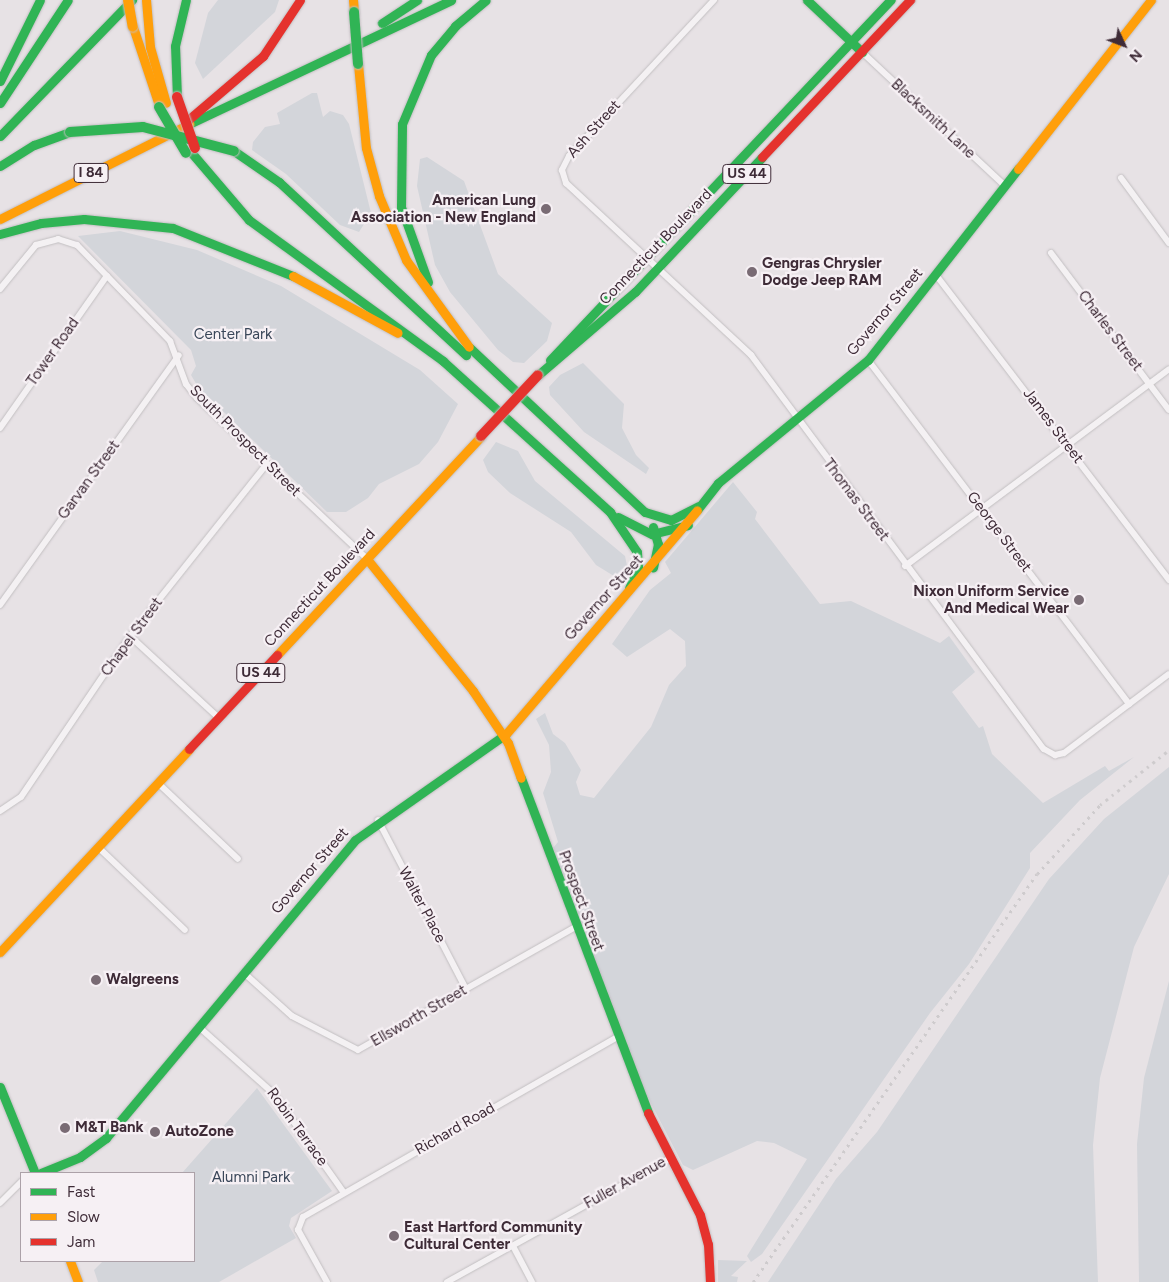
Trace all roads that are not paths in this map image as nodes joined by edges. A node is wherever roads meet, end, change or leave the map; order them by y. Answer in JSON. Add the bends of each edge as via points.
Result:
{"nodes":[{"id":1,"x":40,"y":0,"type":"edge"},
{"id":2,"x":68,"y":0,"type":"edge"},
{"id":3,"x":130,"y":0,"type":"edge"},
{"id":4,"x":146,"y":0,"type":"edge"},
{"id":5,"x":186,"y":0,"type":"edge"},
{"id":6,"x":300,"y":0,"type":"edge"},
{"id":7,"x":354,"y":0,"type":"edge"},
{"id":8,"x":417,"y":0,"type":"edge"},
{"id":9,"x":452,"y":0,"type":"edge"},
{"id":10,"x":486,"y":0,"type":"edge"},
{"id":11,"x":714,"y":0,"type":"edge"},
{"id":12,"x":806,"y":0,"type":"edge"},
{"id":13,"x":890,"y":0,"type":"edge"},
{"id":14,"x":910,"y":0,"type":"edge"},
{"id":15,"x":1151,"y":0,"type":"edge"},
{"id":16,"x":850,"y":40,"type":"junction"},
{"id":17,"x":862,"y":52,"type":"junction"},
{"id":18,"x":332,"y":53,"type":"junction"},
{"id":19,"x":0,"y":81,"type":"edge"},
{"id":20,"x":0,"y":103,"type":"edge"},
{"id":21,"x":163,"y":105,"type":"junction"},
{"id":22,"x":182,"y":128,"type":"junction"},
{"id":23,"x":0,"y":136,"type":"edge"},
{"id":24,"x":190,"y":150,"type":"junction"},
{"id":25,"x":0,"y":166,"type":"edge"},
{"id":26,"x":1121,"y":178,"type":"dead end"},
{"id":27,"x":1005,"y":186,"type":"junction"},
{"id":28,"x":0,"y":219,"type":"edge"},
{"id":29,"x":0,"y":234,"type":"edge"},
{"id":30,"x":1169,"y":243,"type":"edge"},
{"id":31,"x":1051,"y":253,"type":"dead end"},
{"id":32,"x":647,"y":258,"type":"junction"},
{"id":33,"x":658,"y":268,"type":"junction"},
{"id":34,"x":936,"y":275,"type":"junction"},
{"id":35,"x":107,"y":276,"type":"junction"},
{"id":36,"x":0,"y":289,"type":"edge"},
{"id":37,"x":410,"y":336,"type":"junction"},
{"id":38,"x":462,"y":341,"type":"junction"},
{"id":39,"x":178,"y":356,"type":"junction"},
{"id":40,"x":868,"y":360,"type":"junction"},
{"id":41,"x":484,"y":364,"type":"junction"},
{"id":42,"x":1169,"y":369,"type":"edge"},
{"id":43,"x":538,"y":375,"type":"junction"},
{"id":44,"x":1149,"y":384,"type":"junction"},
{"id":45,"x":1169,"y":410,"type":"edge"},
{"id":46,"x":796,"y":419,"type":"junction"},
{"id":47,"x":0,"y":428,"type":"edge"},
{"id":48,"x":1068,"y":445,"type":"junction"},
{"id":49,"x":267,"y":464,"type":"junction"},
{"id":50,"x":699,"y":506,"type":"junction"},
{"id":51,"x":982,"y":509,"type":"junction"},
{"id":52,"x":610,"y":512,"type":"junction"},
{"id":53,"x":645,"y":512,"type":"junction"},
{"id":54,"x":688,"y":525,"type":"junction"},
{"id":55,"x":656,"y":534,"type":"junction"},
{"id":56,"x":367,"y":559,"type":"junction"},
{"id":57,"x":905,"y":566,"type":"junction"},
{"id":58,"x":653,"y":567,"type":"junction"},
{"id":59,"x":1169,"y":580,"type":"edge"},
{"id":60,"x":629,"y":588,"type":"junction"},
{"id":61,"x":0,"y":605,"type":"edge"},
{"id":62,"x":130,"y":636,"type":"junction"},
{"id":63,"x":1169,"y":674,"type":"edge"},
{"id":64,"x":1129,"y":704,"type":"junction"},
{"id":65,"x":219,"y":718,"type":"junction"},
{"id":66,"x":504,"y":736,"type":"junction"},
{"id":67,"x":158,"y":783,"type":"junction"},
{"id":68,"x":0,"y":811,"type":"edge"},
{"id":69,"x":378,"y":820,"type":"junction"},
{"id":70,"x":98,"y":847,"type":"junction"},
{"id":71,"x":238,"y":858,"type":"dead end"},
{"id":72,"x":574,"y":928,"type":"junction"},
{"id":73,"x":184,"y":930,"type":"dead end"},
{"id":74,"x":0,"y":952,"type":"edge"},
{"id":75,"x":244,"y":973,"type":"junction"},
{"id":76,"x":466,"y":989,"type":"junction"},
{"id":77,"x":199,"y":1027,"type":"junction"},
{"id":78,"x":615,"y":1038,"type":"junction"},
{"id":79,"x":0,"y":1086,"type":"edge"},
{"id":80,"x":671,"y":1158,"type":"junction"},
{"id":81,"x":35,"y":1172,"type":"edge"},
{"id":82,"x":43,"y":1172,"type":"edge"},
{"id":83,"x":20,"y":1183,"type":"edge"},
{"id":84,"x":344,"y":1193,"type":"junction"},
{"id":85,"x":0,"y":1203,"type":"edge"},
{"id":86,"x":512,"y":1246,"type":"junction"},
{"id":87,"x":70,"y":1262,"type":"edge"},
{"id":88,"x":78,"y":1282,"type":"edge"},
{"id":89,"x":327,"y":1282,"type":"edge"},
{"id":90,"x":447,"y":1282,"type":"edge"},
{"id":91,"x":532,"y":1282,"type":"edge"},
{"id":92,"x":710,"y":1282,"type":"edge"}],
"edges":[{"from":1,"to":19,"type":"main road"},
{"from":2,"to":20,"type":"main road"},
{"from":3,"to":21,"type":"main road","bridge":true,"via":[[132,27]]},
{"from":3,"to":23,"type":"main road"},
{"from":4,"to":21,"type":"main road","via":[[150,47]]},
{"from":5,"to":24,"type":"main road","bridge":true,"via":[[175,46],[178,98]]},
{"from":6,"to":22,"type":"main road","via":[[266,52]]},
{"from":7,"to":38,"type":"main road","bridge":true,"via":[[367,154],[386,215],[417,279]]},
{"from":8,"to":18,"type":"main road"},
{"from":9,"to":18,"type":"main road","number":"I 84"},
{"from":10,"to":38,"type":"main road","via":[[454,26],[426,64],[407,106],[400,147],[400,198],[408,236],[426,278]]},
{"from":11,"to":32,"type":"street","name":"Ash Street","via":[[563,165],[566,183]]},
{"from":12,"to":16,"type":"main road"},
{"from":13,"to":16,"type":"main road","name":"Connecticut Boulevard","number":"US 44"},
{"from":14,"to":17,"type":"main road","name":"Connecticut Boulevard","number":"US 44"},
{"from":15,"to":27,"type":"main road","name":"Governor Street"},
{"from":16,"to":17,"type":"main road"},
{"from":16,"to":32,"type":"main road","name":"Connecticut Boulevard","number":"US 44"},
{"from":17,"to":27,"type":"street","name":"Blacksmith Lane"},
{"from":17,"to":33,"type":"main road","name":"Connecticut Boulevard","number":"US 44"},
{"from":18,"to":22,"type":"main road","number":"I 84"},
{"from":21,"to":24,"type":"main road","bridge":true},
{"from":22,"to":28,"type":"main road","number":"I 84"},
{"from":24,"to":37,"type":"main road","via":[[200,166],[267,234]]},
{"from":25,"to":41,"type":"main road","bridge":true,"via":[[34,145],[70,132],[107,126],[150,128],[234,152],[279,182],[462,352]]},
{"from":26,"to":30,"type":"street"},
{"from":27,"to":34,"type":"main road","name":"Governor Street"},
{"from":29,"to":37,"type":"main road","via":[[36,224],[84,219],[173,228],[260,259],[383,327]]},
{"from":31,"to":44,"type":"street","name":"Charles Street"},
{"from":32,"to":33,"type":"street","name":"Thomas Street"},
{"from":32,"to":43,"type":"main road","name":"Connecticut Boulevard","number":"US 44"},
{"from":33,"to":43,"type":"main road","name":"Connecticut Boulevard","number":"US 44"},
{"from":33,"to":46,"type":"street","name":"Thomas Street","via":[[741,345]]},
{"from":34,"to":40,"type":"main road","name":"Governor Street"},
{"from":34,"to":48,"type":"street","name":"James Street"},
{"from":35,"to":36,"type":"street","name":"South Prospect Street","via":[[77,246],[50,239],[30,249]]},
{"from":35,"to":39,"type":"street","name":"South Prospect Street","via":[[166,337]]},
{"from":35,"to":47,"type":"street","name":"Tower Road"},
{"from":37,"to":52,"type":"main road"},
{"from":38,"to":41,"type":"main road"},
{"from":39,"to":49,"type":"street","name":"South Prospect Street","via":[[191,391]]},
{"from":39,"to":61,"type":"street","name":"Garvan Street"},
{"from":40,"to":46,"type":"main road","name":"Governor Street"},
{"from":40,"to":51,"type":"street","name":"George Street"},
{"from":41,"to":53,"type":"main road"},
{"from":42,"to":44,"type":"street"},
{"from":43,"to":56,"type":"main road","name":"Connecticut Boulevard","number":"US 44","bridge":true},
{"from":44,"to":45,"type":"street","name":"Charles Street"},
{"from":44,"to":48,"type":"street"},
{"from":46,"to":50,"type":"main road","name":"Governor Street","via":[[725,476]]},
{"from":46,"to":57,"type":"street","name":"Thomas Street"},
{"from":48,"to":51,"type":"street"},
{"from":48,"to":59,"type":"street","name":"James Street"},
{"from":49,"to":56,"type":"street","name":"South Prospect Street"},
{"from":49,"to":62,"type":"street","name":"Chapel Street"},
{"from":50,"to":53,"type":"main road","via":[[671,520]]},
{"from":50,"to":54,"type":"main road","name":"Governor Street"},
{"from":51,"to":57,"type":"street"},
{"from":51,"to":64,"type":"street","name":"George Street"},
{"from":52,"to":55,"type":"main road"},
{"from":52,"to":60,"type":"main road","via":[[638,554],[638,571]]},
{"from":53,"to":55,"type":"main road"},
{"from":54,"to":55,"type":"main road"},
{"from":54,"to":58,"type":"main road","name":"Governor Street"},
{"from":55,"to":58,"type":"main road"},
{"from":56,"to":65,"type":"main road","name":"Connecticut Boulevard","number":"US 44"},
{"from":56,"to":66,"type":"main road","name":"Prospect Street"},
{"from":57,"to":64,"type":"street","name":"Thomas Street","via":[[1051,754],[1064,753]]},
{"from":58,"to":60,"type":"main road","name":"Governor Street"},
{"from":60,"to":66,"type":"main road","name":"Governor Street"},
{"from":62,"to":65,"type":"street"},
{"from":62,"to":68,"type":"street","name":"Chapel Street","via":[[21,797]]},
{"from":63,"to":64,"type":"street"},
{"from":65,"to":67,"type":"main road","name":"Connecticut Boulevard","number":"US 44"},
{"from":66,"to":69,"type":"main road","name":"Governor Street"},
{"from":66,"to":72,"type":"main road","name":"Prospect Street"},
{"from":67,"to":70,"type":"main road","name":"Connecticut Boulevard","number":"US 44"},
{"from":67,"to":71,"type":"street"},
{"from":69,"to":75,"type":"main road","name":"Governor Street","via":[[344,852]]},
{"from":69,"to":76,"type":"street","name":"Walter Place"},
{"from":70,"to":73,"type":"street"},
{"from":70,"to":74,"type":"main road","name":"Connecticut Boulevard","number":"US 44"},
{"from":72,"to":76,"type":"street","name":"Ellsworth Street"},
{"from":72,"to":78,"type":"main road","name":"Prospect Street"},
{"from":75,"to":76,"type":"street","name":"Ellsworth Street","via":[[292,1016],[354,1050]]},
{"from":75,"to":77,"type":"main road","name":"Governor Street"},
{"from":77,"to":82,"type":"main road","name":"Governor Street","via":[[106,1138],[80,1157]]},
{"from":77,"to":84,"type":"street","name":"Robin Terrace","via":[[274,1094]]},
{"from":78,"to":80,"type":"main road","name":"Prospect Street"},
{"from":78,"to":84,"type":"street","name":"Richard Road"},
{"from":79,"to":81,"type":"main road"},
{"from":80,"to":86,"type":"street","name":"Fuller Avenue"},
{"from":80,"to":92,"type":"main road","name":"Prospect Street","via":[[704,1227]]},
{"from":83,"to":85,"type":"street"},
{"from":84,"to":89,"type":"street","name":"Richard Road","via":[[298,1223],[299,1233]]},
{"from":86,"to":90,"type":"street","name":"Fuller Avenue"},
{"from":86,"to":91,"type":"street"},
{"from":87,"to":88,"type":"main road"}]}
